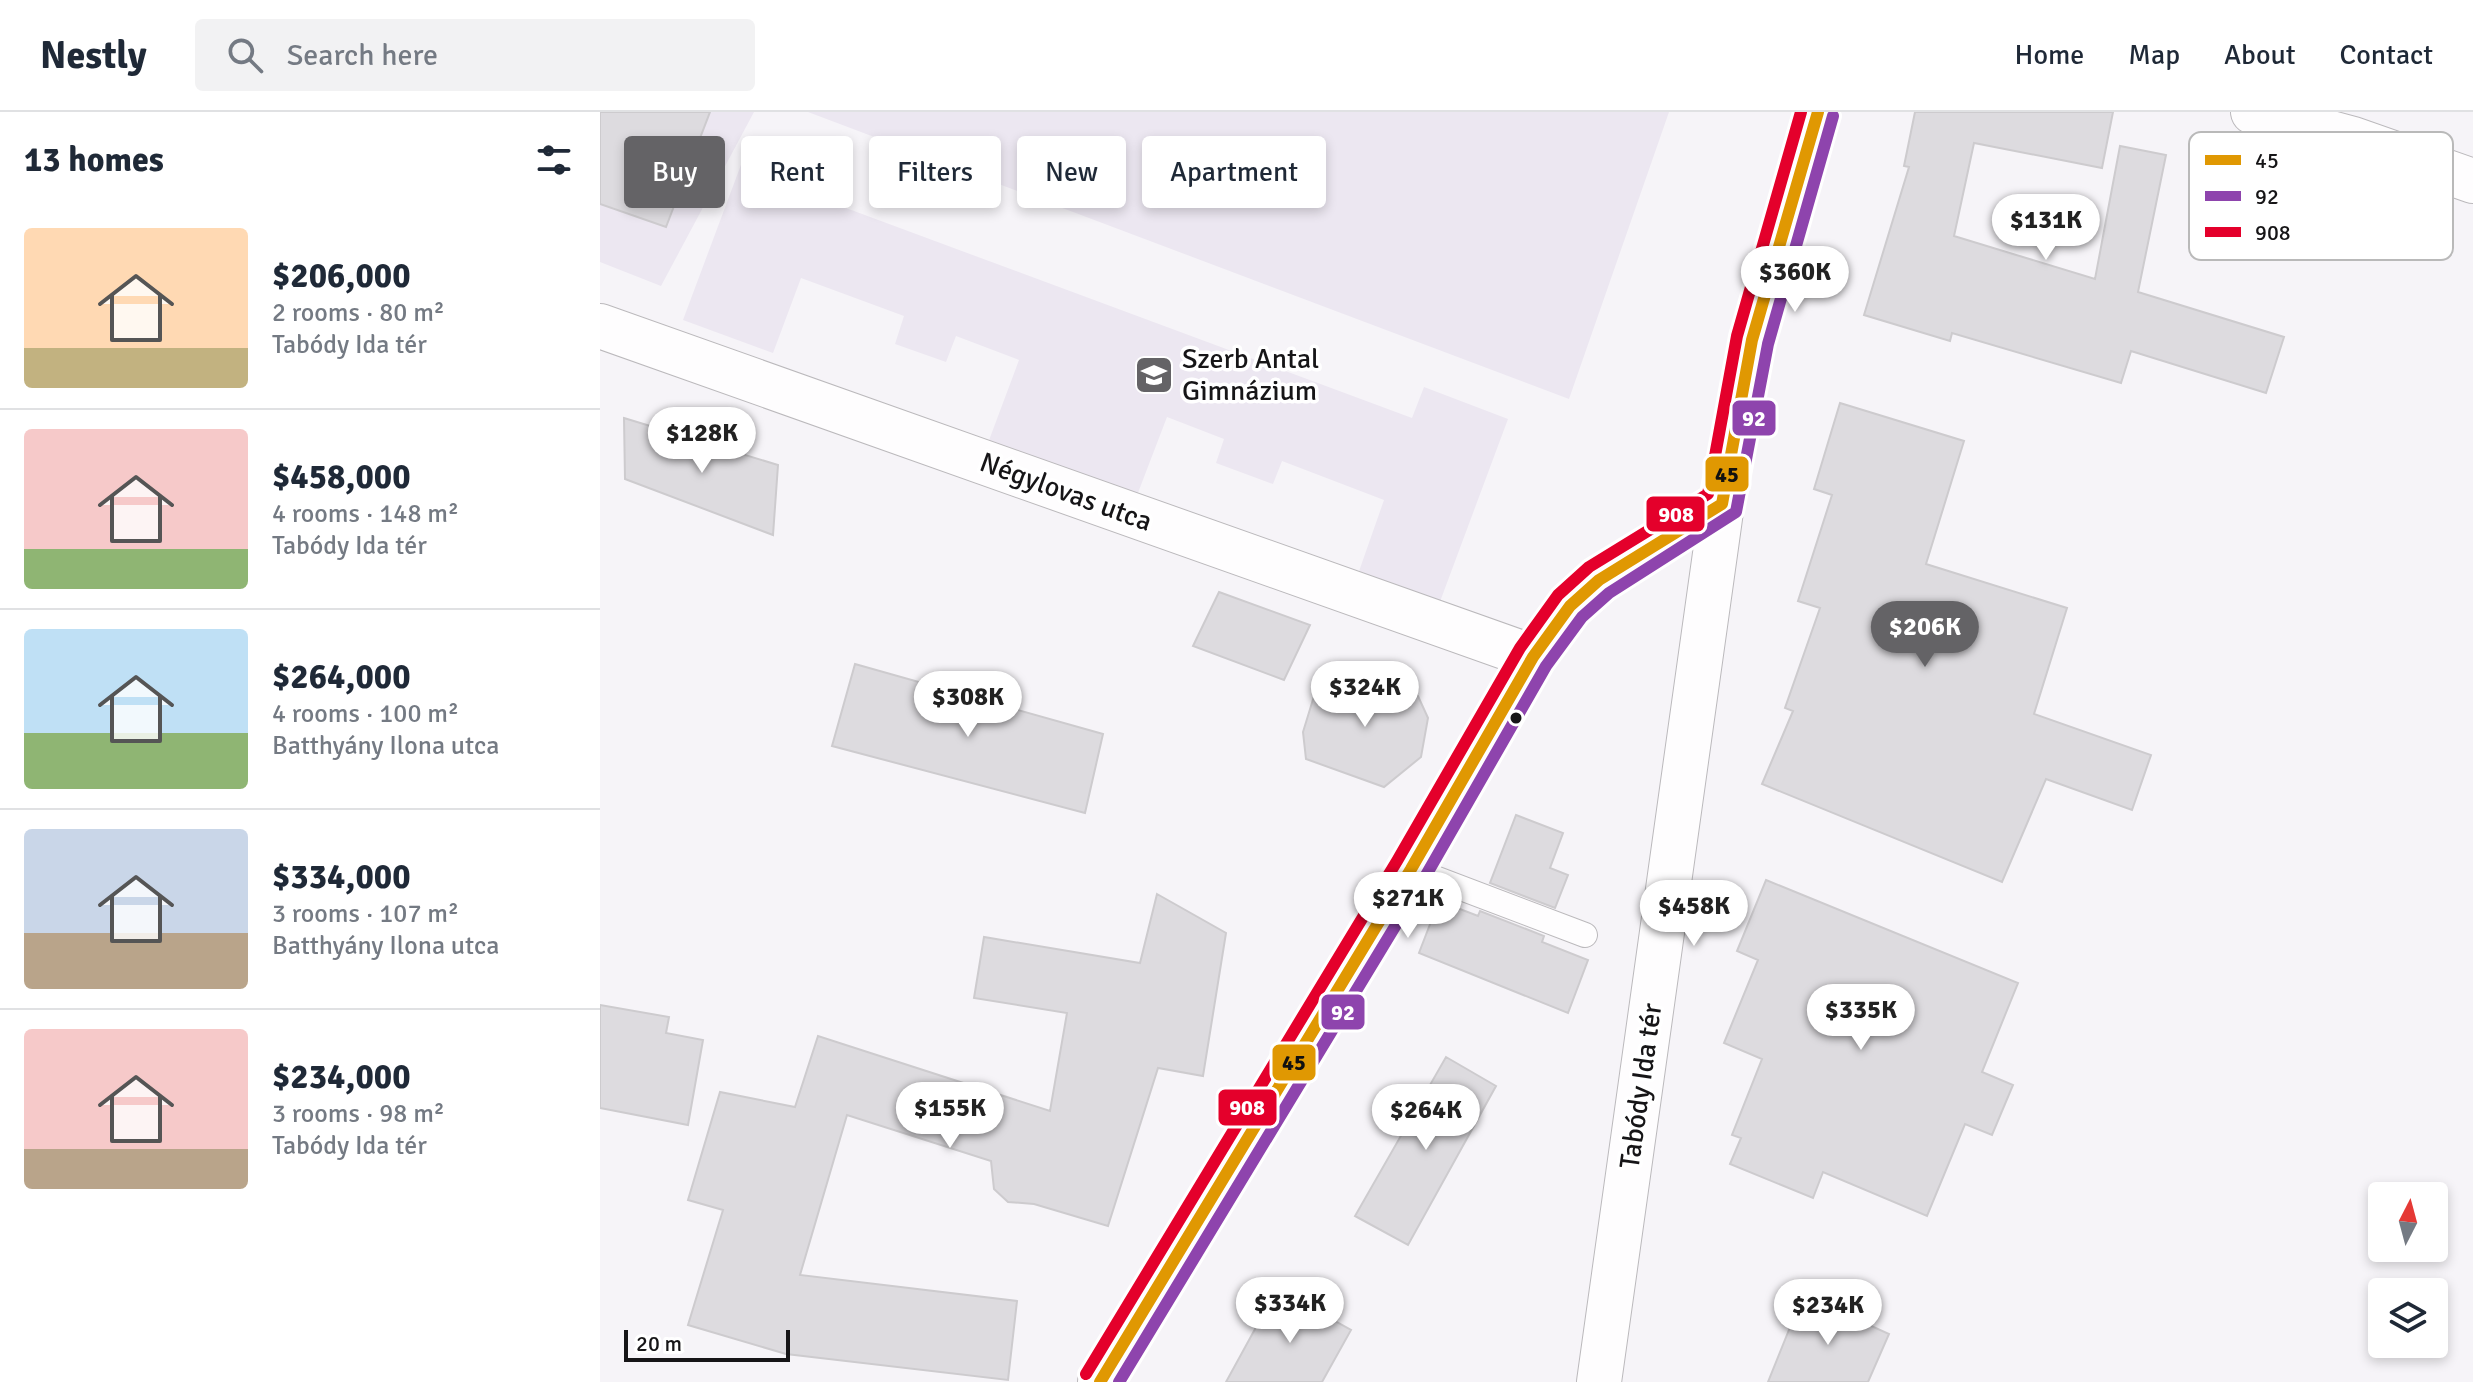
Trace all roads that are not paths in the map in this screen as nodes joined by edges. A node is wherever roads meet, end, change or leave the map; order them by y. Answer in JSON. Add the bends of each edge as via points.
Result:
{"nodes":[{"id":1,"x":1818,"y":112,"type":"edge"},
{"id":2,"x":2253,"y":112,"type":"edge"},
{"id":3,"x":2327,"y":132,"type":"edge"},
{"id":4,"x":2453,"y":174,"type":"edge"},
{"id":5,"x":2473,"y":181,"type":"edge"},
{"id":6,"x":600,"y":326,"type":"edge"},
{"id":7,"x":1722,"y":504,"type":"junction"},
{"id":8,"x":1533,"y":657,"type":"junction"},
{"id":9,"x":1411,"y":869,"type":"junction"},
{"id":10,"x":1585,"y":935,"type":"dead end"},
{"id":11,"x":1100,"y":1382,"type":"edge"},
{"id":12,"x":1599,"y":1382,"type":"edge"}],
"edges":[{"from":1,"to":7,"type":"street","name":"Tabódy Ida tér","via":[[1752,340]]},
{"from":2,"to":3,"type":"street"},
{"from":4,"to":5,"type":"street"},
{"from":6,"to":8,"type":"street","name":"Négylovas utca"},
{"from":7,"to":8,"type":"street","via":[[1599,580],[1570,606]]},
{"from":7,"to":12,"type":"street","name":"Tabódy Ida tér"},
{"from":8,"to":9,"type":"street"},
{"from":9,"to":10,"type":"lane"},
{"from":9,"to":11,"type":"street"}]}
